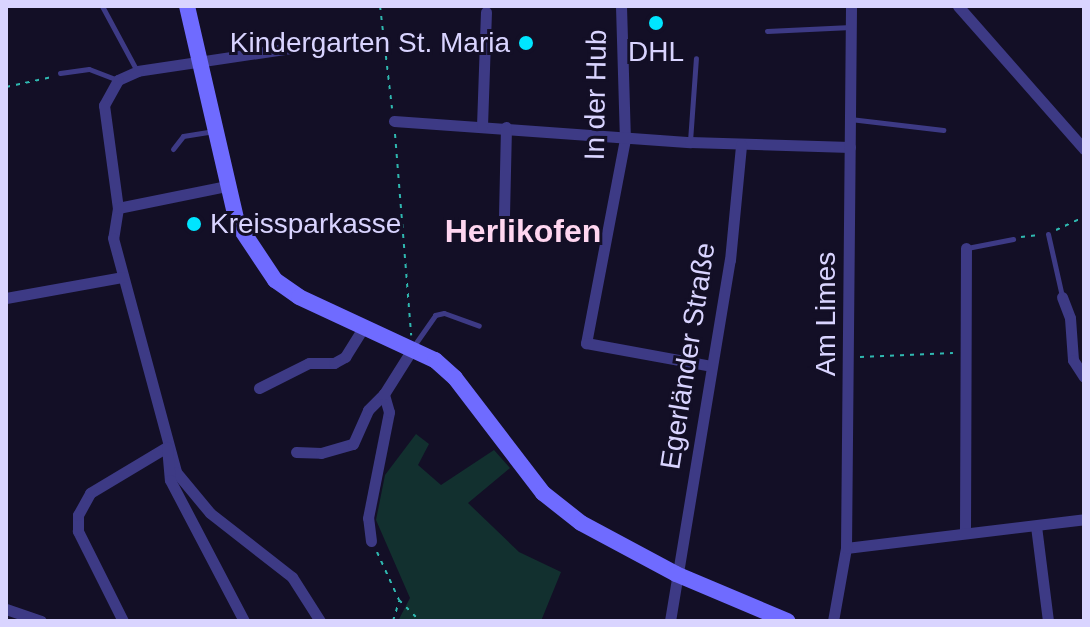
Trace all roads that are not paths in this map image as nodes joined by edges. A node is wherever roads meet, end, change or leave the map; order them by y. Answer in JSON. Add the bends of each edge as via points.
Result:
{"nodes":[{"id":1,"x":102,"y":6,"type":"edge"},
{"id":2,"x":187,"y":6,"type":"edge"},
{"id":3,"x":621,"y":6,"type":"edge"},
{"id":4,"x":851,"y":6,"type":"edge"},
{"id":5,"x":958,"y":6,"type":"edge"},
{"id":6,"x":486,"y":12,"type":"dead end"},
{"id":7,"x":852,"y":27,"type":"junction"},
{"id":8,"x":767,"y":31,"type":"dead end"},
{"id":9,"x":291,"y":48,"type":"road end"},
{"id":10,"x":199,"y":58,"type":"junction"},
{"id":11,"x":696,"y":58,"type":"dead end"},
{"id":12,"x":138,"y":71,"type":"junction"},
{"id":13,"x":60,"y":73,"type":"road end"},
{"id":14,"x":118,"y":80,"type":"junction"},
{"id":15,"x":850,"y":119,"type":"junction"},
{"id":16,"x":394,"y":121,"type":"road end"},
{"id":17,"x":482,"y":126,"type":"junction"},
{"id":18,"x":506,"y":127,"type":"junction"},
{"id":19,"x":214,"y":130,"type":"junction"},
{"id":20,"x":943,"y":130,"type":"dead end"},
{"id":21,"x":625,"y":139,"type":"junction"},
{"id":22,"x":690,"y":142,"type":"junction"},
{"id":23,"x":741,"y":145,"type":"junction"},
{"id":24,"x":850,"y":147,"type":"junction"},
{"id":25,"x":173,"y":149,"type":"dead end"},
{"id":26,"x":1084,"y":149,"type":"edge"},
{"id":27,"x":226,"y":186,"type":"junction"},
{"id":28,"x":118,"y":208,"type":"junction"},
{"id":29,"x":504,"y":215,"type":"dead end"},
{"id":30,"x":1048,"y":234,"type":"dead end"},
{"id":31,"x":1013,"y":239,"type":"dead end"},
{"id":32,"x":966,"y":248,"type":"joint"},
{"id":33,"x":123,"y":277,"type":"junction"},
{"id":34,"x":1062,"y":297,"type":"joint"},
{"id":35,"x":6,"y":298,"type":"edge"},
{"id":36,"x":364,"y":326,"type":"junction"},
{"id":37,"x":479,"y":326,"type":"dead end"},
{"id":38,"x":413,"y":348,"type":"junction"},
{"id":39,"x":711,"y":366,"type":"junction"},
{"id":40,"x":1084,"y":377,"type":"edge"},
{"id":41,"x":259,"y":388,"type":"dead end"},
{"id":42,"x":384,"y":394,"type":"junction"},
{"id":43,"x":167,"y":447,"type":"junction"},
{"id":44,"x":296,"y":452,"type":"dead end"},
{"id":45,"x":1084,"y":519,"type":"edge"},
{"id":46,"x":1036,"y":526,"type":"junction"},
{"id":47,"x":965,"y":532,"type":"junction"},
{"id":48,"x":371,"y":541,"type":"road end"},
{"id":49,"x":846,"y":548,"type":"junction"},
{"id":50,"x":676,"y":574,"type":"junction"},
{"id":51,"x":6,"y":609,"type":"edge"},
{"id":52,"x":41,"y":621,"type":"edge"},
{"id":53,"x":123,"y":621,"type":"edge"},
{"id":54,"x":244,"y":621,"type":"edge"},
{"id":55,"x":320,"y":621,"type":"edge"},
{"id":56,"x":670,"y":621,"type":"edge"},
{"id":57,"x":787,"y":621,"type":"edge"},
{"id":58,"x":833,"y":621,"type":"edge"},
{"id":59,"x":1048,"y":621,"type":"edge"}],
"edges":[{"from":1,"to":12,"type":"lane"},
{"from":2,"to":10,"type":"main road"},
{"from":3,"to":21,"type":"street","name":"In der Hub"},
{"from":4,"to":7,"type":"street","name":"Am Limes"},
{"from":5,"to":26,"type":"street"},
{"from":6,"to":17,"type":"street"},
{"from":7,"to":8,"type":"lane"},
{"from":7,"to":15,"type":"street","name":"Am Limes"},
{"from":9,"to":10,"type":"street"},
{"from":10,"to":12,"type":"street"},
{"from":10,"to":19,"type":"main road"},
{"from":11,"to":22,"type":"lane"},
{"from":12,"to":14,"type":"street"},
{"from":13,"to":14,"type":"lane","via":[[89,69]]},
{"from":14,"to":28,"type":"street","via":[[104,105]]},
{"from":15,"to":20,"type":"lane"},
{"from":15,"to":24,"type":"street","name":"Am Limes"},
{"from":16,"to":17,"type":"street"},
{"from":17,"to":18,"type":"street"},
{"from":18,"to":21,"type":"street"},
{"from":18,"to":29,"type":"street"},
{"from":19,"to":25,"type":"lane","via":[[183,136]]},
{"from":19,"to":27,"type":"main road"},
{"from":21,"to":22,"type":"street"},
{"from":21,"to":39,"type":"street","name":"In der Hub","via":[[586,343]]},
{"from":22,"to":23,"type":"street"},
{"from":23,"to":24,"type":"street"},
{"from":23,"to":39,"type":"street","name":"Egerländer Straße","via":[[730,260]]},
{"from":24,"to":49,"type":"street","name":"Am Limes"},
{"from":27,"to":28,"type":"street"},
{"from":27,"to":36,"type":"main road","via":[[237,223],[275,280]]},
{"from":28,"to":33,"type":"street","via":[[113,238]]},
{"from":30,"to":34,"type":"lane"},
{"from":31,"to":32,"type":"lane"},
{"from":32,"to":47,"type":"street"},
{"from":33,"to":35,"type":"street"},
{"from":33,"to":43,"type":"street"},
{"from":34,"to":40,"type":"street","via":[[1070,318],[1073,360]]},
{"from":36,"to":38,"type":"main road"},
{"from":36,"to":41,"type":"street","via":[[345,357],[334,363],[309,363]]},
{"from":37,"to":38,"type":"lane","via":[[444,313],[435,315]]},
{"from":38,"to":42,"type":"street"},
{"from":38,"to":50,"type":"main road","via":[[455,378],[543,493],[615,544]]},
{"from":39,"to":50,"type":"street","name":"Egerländer Straße"},
{"from":42,"to":44,"type":"street","via":[[368,410],[353,444],[334,451]]},
{"from":42,"to":48,"type":"street","via":[[389,412],[368,518]]},
{"from":43,"to":53,"type":"street","via":[[90,493],[78,515],[78,531]]},
{"from":43,"to":54,"type":"street","via":[[170,480]]},
{"from":43,"to":55,"type":"street","via":[[176,472],[210,513],[292,577]]},
{"from":45,"to":46,"type":"street"},
{"from":46,"to":47,"type":"street"},
{"from":46,"to":59,"type":"street"},
{"from":47,"to":49,"type":"street"},
{"from":49,"to":58,"type":"street","name":"Am Limes"},
{"from":50,"to":56,"type":"street","name":"Egerländer Straße"},
{"from":50,"to":57,"type":"main road"},
{"from":51,"to":52,"type":"street"}]}
